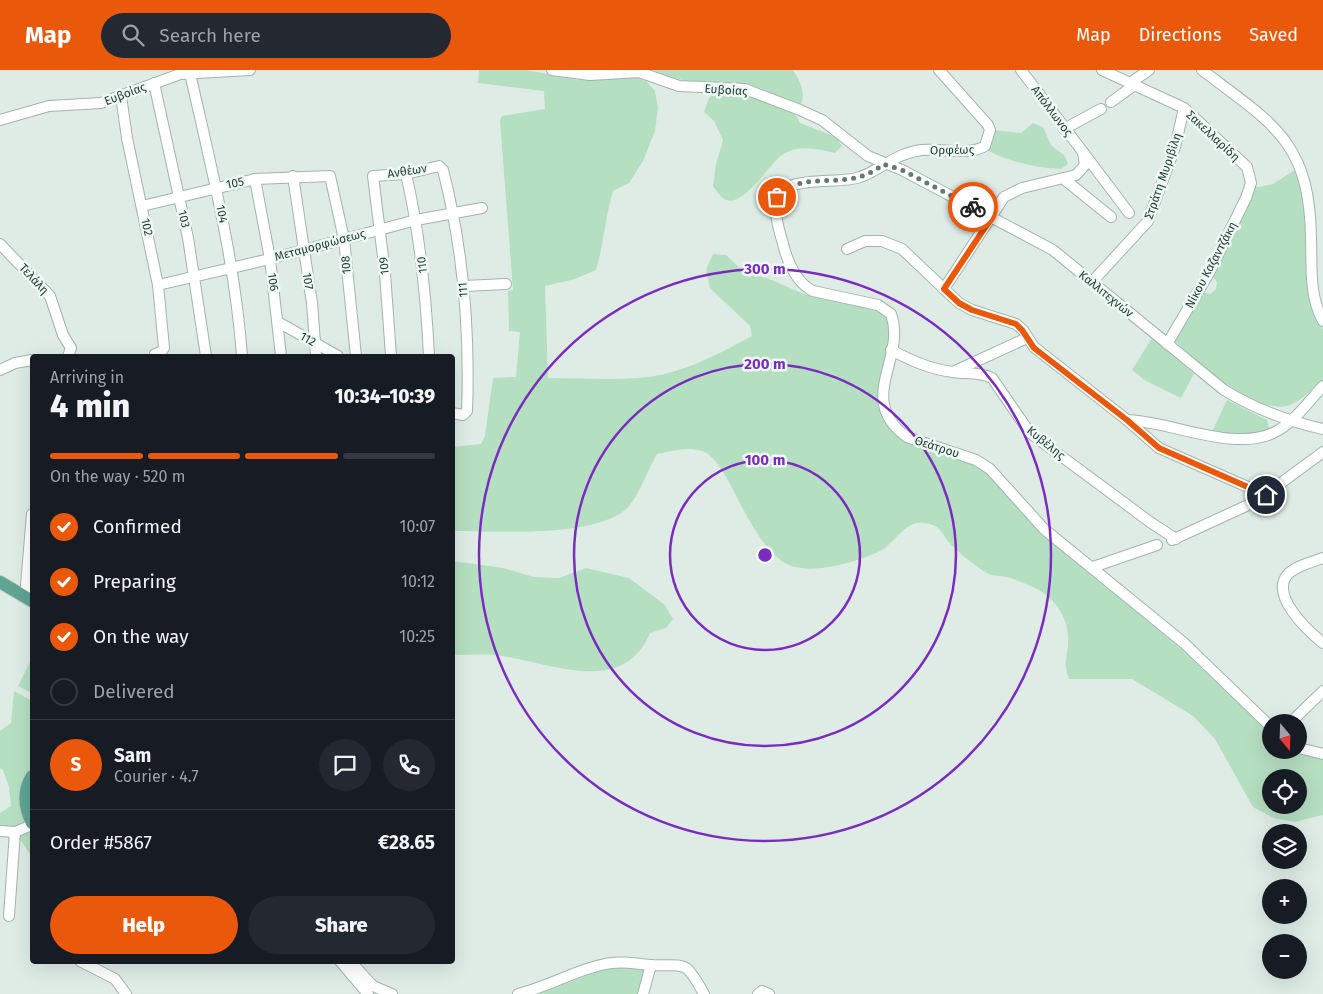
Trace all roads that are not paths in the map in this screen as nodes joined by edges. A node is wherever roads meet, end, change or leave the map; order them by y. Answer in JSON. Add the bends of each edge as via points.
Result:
{"nodes":[{"id":1,"x":250,"y":70,"type":"edge"},
{"id":2,"x":552,"y":70,"type":"edge"},
{"id":3,"x":939,"y":70,"type":"edge"},
{"id":4,"x":1021,"y":70,"type":"edge"},
{"id":5,"x":1102,"y":70,"type":"edge"},
{"id":6,"x":1149,"y":70,"type":"edge"},
{"id":7,"x":1202,"y":70,"type":"edge"},
{"id":8,"x":190,"y":73,"type":"junction"},
{"id":9,"x":154,"y":83,"type":"junction"},
{"id":10,"x":1133,"y":84,"type":"junction"},
{"id":11,"x":121,"y":96,"type":"junction"},
{"id":12,"x":1111,"y":102,"type":"dead end"},
{"id":13,"x":1100,"y":109,"type":"dead end"},
{"id":14,"x":1188,"y":111,"type":"junction"},
{"id":15,"x":0,"y":120,"type":"edge"},
{"id":16,"x":1064,"y":129,"type":"junction"},
{"id":17,"x":1083,"y":152,"type":"junction"},
{"id":18,"x":883,"y":164,"type":"junction"},
{"id":19,"x":441,"y":167,"type":"joint"},
{"id":20,"x":406,"y":174,"type":"junction"},
{"id":21,"x":293,"y":176,"type":"junction"},
{"id":22,"x":330,"y":176,"type":"joint"},
{"id":23,"x":374,"y":176,"type":"joint"},
{"id":24,"x":255,"y":179,"type":"junction"},
{"id":25,"x":1064,"y":179,"type":"junction"},
{"id":26,"x":1251,"y":183,"type":"joint"},
{"id":27,"x":217,"y":187,"type":"junction"},
{"id":28,"x":178,"y":198,"type":"junction"},
{"id":29,"x":142,"y":206,"type":"junction"},
{"id":30,"x":482,"y":208,"type":"dead end"},
{"id":31,"x":1129,"y":213,"type":"dead end"},
{"id":32,"x":454,"y":214,"type":"junction"},
{"id":33,"x":1111,"y":216,"type":"dead end"},
{"id":34,"x":992,"y":217,"type":"junction"},
{"id":35,"x":416,"y":220,"type":"junction"},
{"id":36,"x":379,"y":229,"type":"junction"},
{"id":37,"x":344,"y":239,"type":"junction"},
{"id":38,"x":0,"y":244,"type":"edge"},
{"id":39,"x":847,"y":249,"type":"dead end"},
{"id":40,"x":304,"y":250,"type":"junction"},
{"id":41,"x":270,"y":259,"type":"junction"},
{"id":42,"x":232,"y":268,"type":"junction"},
{"id":43,"x":194,"y":277,"type":"junction"},
{"id":44,"x":1092,"y":282,"type":"junction"},
{"id":45,"x":506,"y":284,"type":"dead end"},
{"id":46,"x":158,"y":286,"type":"junction"},
{"id":47,"x":464,"y":286,"type":"junction"},
{"id":48,"x":944,"y":289,"type":"junction"},
{"id":49,"x":1323,"y":321,"type":"edge"},
{"id":50,"x":278,"y":322,"type":"junction"},
{"id":51,"x":1027,"y":338,"type":"junction"},
{"id":52,"x":315,"y":343,"type":"junction"},
{"id":53,"x":1167,"y":344,"type":"junction"},
{"id":54,"x":891,"y":350,"type":"junction"},
{"id":55,"x":69,"y":352,"type":"edge"},
{"id":56,"x":155,"y":354,"type":"dead end"},
{"id":57,"x":206,"y":354,"type":"edge"},
{"id":58,"x":242,"y":354,"type":"edge"},
{"id":59,"x":281,"y":354,"type":"edge"},
{"id":60,"x":316,"y":354,"type":"edge"},
{"id":61,"x":334,"y":354,"type":"edge"},
{"id":62,"x":356,"y":354,"type":"edge"},
{"id":63,"x":391,"y":354,"type":"edge"},
{"id":64,"x":429,"y":354,"type":"edge"},
{"id":65,"x":30,"y":360,"type":"edge"},
{"id":66,"x":0,"y":370,"type":"edge"},
{"id":67,"x":953,"y":372,"type":"junction"},
{"id":68,"x":1323,"y":386,"type":"edge"},
{"id":69,"x":455,"y":413,"type":"edge"},
{"id":70,"x":1127,"y":420,"type":"junction"},
{"id":71,"x":1290,"y":422,"type":"junction"},
{"id":72,"x":1323,"y":429,"type":"edge"},
{"id":73,"x":1323,"y":452,"type":"edge"},
{"id":74,"x":1246,"y":506,"type":"dead end"},
{"id":75,"x":1157,"y":545,"type":"dead end"},
{"id":76,"x":1323,"y":558,"type":"edge"},
{"id":77,"x":1093,"y":567,"type":"junction"},
{"id":78,"x":30,"y":571,"type":"edge"},
{"id":79,"x":0,"y":582,"type":"edge"},
{"id":80,"x":29,"y":599,"type":"edge"},
{"id":81,"x":1322,"y":641,"type":"edge"},
{"id":82,"x":1323,"y":691,"type":"edge"},
{"id":83,"x":1299,"y":714,"type":"edge"},
{"id":84,"x":1262,"y":718,"type":"edge"},
{"id":85,"x":1308,"y":750,"type":"edge"},
{"id":86,"x":1323,"y":754,"type":"edge"},
{"id":87,"x":30,"y":782,"type":"edge"},
{"id":88,"x":30,"y":819,"type":"edge"},
{"id":89,"x":30,"y":825,"type":"edge"},
{"id":90,"x":0,"y":832,"type":"edge"},
{"id":91,"x":15,"y":832,"type":"junction"},
{"id":92,"x":9,"y":916,"type":"dead end"},
{"id":93,"x":86,"y":964,"type":"edge"},
{"id":94,"x":343,"y":964,"type":"edge"},
{"id":95,"x":353,"y":964,"type":"edge"},
{"id":96,"x":651,"y":965,"type":"junction"},
{"id":97,"x":126,"y":994,"type":"edge"},
{"id":98,"x":368,"y":994,"type":"edge"},
{"id":99,"x":392,"y":994,"type":"edge"},
{"id":100,"x":518,"y":994,"type":"edge"},
{"id":101,"x":643,"y":994,"type":"edge"},
{"id":102,"x":704,"y":994,"type":"edge"},
{"id":103,"x":758,"y":994,"type":"edge"},
{"id":104,"x":769,"y":994,"type":"edge"}],
"edges":[{"from":1,"to":8,"type":"street","name":"Ευβοίας"},
{"from":2,"to":18,"type":"street","name":"Ευβοίας","via":[[578,74],[639,72],[679,86],[745,90],[822,120]]},
{"from":3,"to":18,"type":"street","name":"Ορφέως","via":[[988,125],[990,130],[985,146],[971,150],[920,150]]},
{"from":4,"to":16,"type":"street","name":"Απόλλωνος"},
{"from":5,"to":10,"type":"street","name":"Σακελλαρίδη"},
{"from":6,"to":10,"type":"street"},
{"from":7,"to":49,"type":"street","via":[[1264,118],[1280,133],[1293,153],[1311,209],[1312,286],[1315,304]]},
{"from":8,"to":9,"type":"street","name":"Ευβοίας"},
{"from":8,"to":27,"type":"street","name":"104"},
{"from":9,"to":11,"type":"street","name":"Ευβοίας"},
{"from":9,"to":28,"type":"street","name":"103"},
{"from":10,"to":12,"type":"street"},
{"from":10,"to":14,"type":"street","name":"Σακελλαρίδη"},
{"from":11,"to":15,"type":"street","name":"Ευβοίας","via":[[93,104],[49,106]]},
{"from":11,"to":29,"type":"street","name":"102"},
{"from":13,"to":16,"type":"street"},
{"from":14,"to":26,"type":"street","name":"Σακελλαρίδη","via":[[1247,167]]},
{"from":14,"to":44,"type":"street","name":"Στράτη Μυριβίλη","via":[[1148,221]]},
{"from":16,"to":17,"type":"street","name":"Απόλλωνος"},
{"from":17,"to":25,"type":"street","via":[[1085,165],[1081,171]]},
{"from":17,"to":31,"type":"street","name":"Απόλλωνος"},
{"from":18,"to":34,"type":"street","name":"Καλλιτεχνών","via":[[902,170]]},
{"from":18,"to":54,"type":"street","name":"Θεάτρου","via":[[858,178],[791,185],[777,197],[776,206],[786,254],[804,286],[885,308],[894,322]]},
{"from":19,"to":20,"type":"street","name":"Ανθέων"},
{"from":19,"to":32,"type":"street","name":"111"},
{"from":20,"to":23,"type":"street","name":"Ανθέων"},
{"from":20,"to":35,"type":"street","name":"110"},
{"from":21,"to":22,"type":"street","name":"105"},
{"from":21,"to":24,"type":"street","name":"105"},
{"from":21,"to":40,"type":"street","name":"107"},
{"from":22,"to":37,"type":"street","name":"108"},
{"from":23,"to":36,"type":"street","name":"109"},
{"from":24,"to":27,"type":"street","name":"105"},
{"from":24,"to":41,"type":"street","name":"106"},
{"from":25,"to":33,"type":"street"},
{"from":25,"to":34,"type":"street","via":[[1010,193]]},
{"from":26,"to":53,"type":"street","name":"Νίκου Καζαντζάκη","via":[[1219,255]]},
{"from":27,"to":28,"type":"street","name":"105"},
{"from":27,"to":42,"type":"street","name":"104"},
{"from":28,"to":29,"type":"street","name":"105"},
{"from":28,"to":43,"type":"street","name":"103"},
{"from":29,"to":46,"type":"street","name":"102"},
{"from":30,"to":32,"type":"street","name":"Μεταμορφώσεως"},
{"from":32,"to":35,"type":"street","name":"Μεταμορφώσεως"},
{"from":32,"to":47,"type":"street","name":"111"},
{"from":34,"to":44,"type":"street","name":"Καλλιτεχνών","via":[[1040,242]]},
{"from":34,"to":48,"type":"street"},
{"from":35,"to":36,"type":"street","name":"Μεταμορφώσεως"},
{"from":35,"to":64,"type":"street","name":"110"},
{"from":36,"to":37,"type":"street","name":"Μεταμορφώσεως"},
{"from":36,"to":63,"type":"street","name":"109"},
{"from":37,"to":40,"type":"street","name":"Μεταμορφώσεως"},
{"from":37,"to":62,"type":"street","name":"108"},
{"from":38,"to":55,"type":"street","name":"Τελάλη","via":[[50,296]]},
{"from":39,"to":48,"type":"street","via":[[865,241],[894,244]]},
{"from":40,"to":41,"type":"street","name":"Μεταμορφώσεως"},
{"from":40,"to":52,"type":"street","name":"107"},
{"from":41,"to":42,"type":"street","name":"Μεταμορφώσεως"},
{"from":41,"to":50,"type":"street","name":"106"},
{"from":42,"to":43,"type":"street","name":"Μεταμορφώσεως"},
{"from":42,"to":58,"type":"street","name":"104"},
{"from":43,"to":46,"type":"street","name":"Μεταμορφώσεως"},
{"from":43,"to":57,"type":"street","name":"103"},
{"from":44,"to":53,"type":"street","name":"Καλλιτεχνών"},
{"from":45,"to":47,"type":"street"},
{"from":46,"to":56,"type":"street","name":"102","via":[[164,348]]},
{"from":47,"to":69,"type":"street","name":"111","via":[[467,399],[465,414]]},
{"from":48,"to":51,"type":"street","via":[[972,310],[1016,324]]},
{"from":50,"to":52,"type":"street","name":"112"},
{"from":50,"to":59,"type":"street","name":"106"},
{"from":51,"to":67,"type":"street"},
{"from":51,"to":70,"type":"street","via":[[1043,355]]},
{"from":52,"to":60,"type":"street","name":"107"},
{"from":52,"to":61,"type":"street","name":"112"},
{"from":53,"to":71,"type":"street","name":"Καλλιτεχνών","via":[[1239,400]]},
{"from":54,"to":67,"type":"street","name":"Κυβέλης","via":[[921,365]]},
{"from":54,"to":77,"type":"street","name":"Θεάτρου","via":[[883,387],[883,406],[891,424],[907,437],[976,460],[990,469],[1033,519]]},
{"from":65,"to":66,"type":"street"},
{"from":67,"to":74,"type":"street","name":"Κυβέλης","via":[[985,374],[992,378],[1030,433],[1174,540]]},
{"from":68,"to":71,"type":"street"},
{"from":70,"to":71,"type":"street","via":[[1149,421],[1240,439],[1267,436]]},
{"from":70,"to":73,"type":"street","via":[[1167,453],[1262,497]]},
{"from":71,"to":72,"type":"street","name":"Καλλιτεχνών"},
{"from":75,"to":77,"type":"street"},
{"from":76,"to":81,"type":"street","via":[[1292,570],[1283,587],[1299,620]]},
{"from":77,"to":84,"type":"street","name":"Θεάτρου","via":[[1184,643]]},
{"from":78,"to":80,"type":"street"},
{"from":79,"to":80,"type":"main road"},
{"from":82,"to":83,"type":"street"},
{"from":85,"to":86,"type":"street"},
{"from":87,"to":88,"type":"main road","via":[[25,796]]},
{"from":89,"to":91,"type":"street"},
{"from":90,"to":91,"type":"street"},
{"from":91,"to":92,"type":"street"},
{"from":93,"to":97,"type":"street","via":[[115,979]]},
{"from":94,"to":98,"type":"street"},
{"from":95,"to":99,"type":"street","via":[[373,986]]},
{"from":96,"to":100,"type":"street","via":[[610,963]]},
{"from":96,"to":101,"type":"street"},
{"from":96,"to":102,"type":"street","via":[[679,964],[692,973]]},
{"from":103,"to":104,"type":"street","via":[[762,991]]}]}
